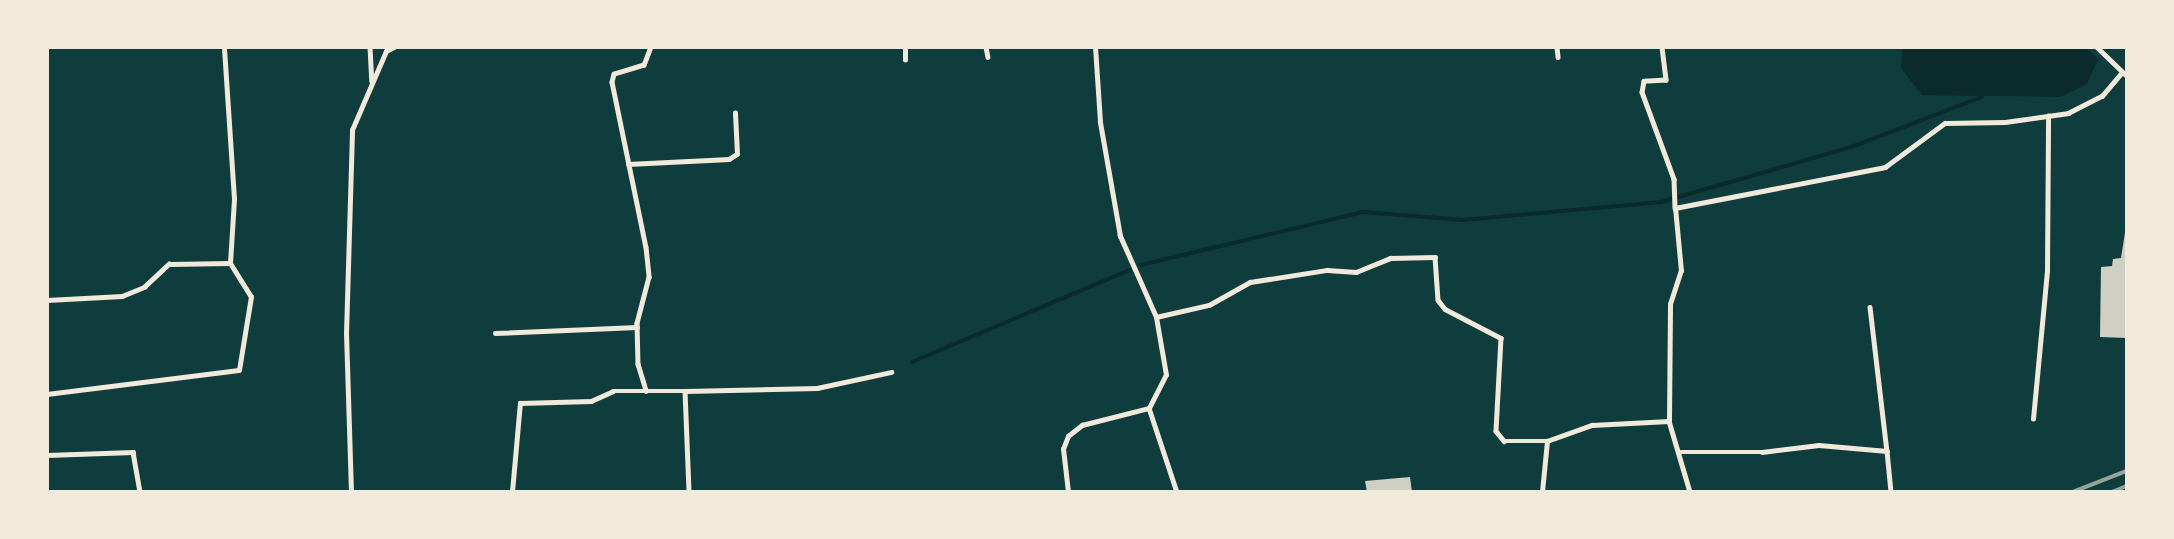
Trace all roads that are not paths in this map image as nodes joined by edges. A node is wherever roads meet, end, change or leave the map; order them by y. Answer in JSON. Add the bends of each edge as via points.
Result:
{"nodes":[{"id":1,"x":224,"y":47,"type":"edge"},
{"id":2,"x":370,"y":47,"type":"edge"},
{"id":3,"x":394,"y":47,"type":"edge"},
{"id":4,"x":651,"y":47,"type":"edge"},
{"id":5,"x":905,"y":47,"type":"edge"},
{"id":6,"x":986,"y":47,"type":"edge"},
{"id":7,"x":1095,"y":47,"type":"edge"},
{"id":8,"x":1557,"y":47,"type":"edge"},
{"id":9,"x":1662,"y":47,"type":"edge"},
{"id":10,"x":2097,"y":47,"type":"edge"},
{"id":11,"x":988,"y":57,"type":"dead end"},
{"id":12,"x":1558,"y":57,"type":"dead end"},
{"id":13,"x":905,"y":60,"type":"dead end"},
{"id":14,"x":2121,"y":73,"type":"junction"},
{"id":15,"x":2127,"y":76,"type":"edge"},
{"id":16,"x":372,"y":83,"type":"junction"},
{"id":17,"x":735,"y":113,"type":"dead end"},
{"id":18,"x":2049,"y":116,"type":"junction"},
{"id":19,"x":628,"y":164,"type":"junction"},
{"id":20,"x":1675,"y":206,"type":"junction"},
{"id":21,"x":230,"y":263,"type":"junction"},
{"id":22,"x":47,"y":300,"type":"edge"},
{"id":23,"x":1870,"y":307,"type":"dead end"},
{"id":24,"x":1156,"y":317,"type":"junction"},
{"id":25,"x":637,"y":327,"type":"junction"},
{"id":26,"x":495,"y":333,"type":"dead end"},
{"id":27,"x":891,"y":372,"type":"dead end"},
{"id":28,"x":646,"y":391,"type":"junction"},
{"id":29,"x":685,"y":391,"type":"junction"},
{"id":30,"x":47,"y":394,"type":"edge"},
{"id":31,"x":1149,"y":408,"type":"junction"},
{"id":32,"x":2033,"y":419,"type":"dead end"},
{"id":33,"x":1669,"y":421,"type":"junction"},
{"id":34,"x":1547,"y":441,"type":"junction"},
{"id":35,"x":1887,"y":451,"type":"junction"},
{"id":36,"x":1679,"y":452,"type":"junction"},
{"id":37,"x":47,"y":455,"type":"edge"},
{"id":38,"x":140,"y":492,"type":"edge"},
{"id":39,"x":351,"y":492,"type":"edge"},
{"id":40,"x":512,"y":492,"type":"edge"},
{"id":41,"x":690,"y":492,"type":"edge"},
{"id":42,"x":1068,"y":492,"type":"edge"},
{"id":43,"x":1177,"y":492,"type":"edge"},
{"id":44,"x":1542,"y":492,"type":"edge"},
{"id":45,"x":1690,"y":492,"type":"edge"},
{"id":46,"x":1891,"y":492,"type":"edge"}],
"edges":[{"from":1,"to":21,"type":"street","via":[[234,199]]},
{"from":2,"to":16,"type":"street"},
{"from":3,"to":16,"type":"street","via":[[386,51]]},
{"from":4,"to":19,"type":"street","via":[[644,65],[614,74],[612,82]]},
{"from":5,"to":13,"type":"street"},
{"from":6,"to":11,"type":"street"},
{"from":7,"to":24,"type":"street","via":[[1100,122],[1119,236]]},
{"from":8,"to":12,"type":"street"},
{"from":9,"to":20,"type":"street","via":[[1666,80],[1643,81],[1642,92],[1674,179]]},
{"from":10,"to":14,"type":"street"},
{"from":14,"to":15,"type":"street"},
{"from":14,"to":18,"type":"street","via":[[2102,96],[2068,113]]},
{"from":16,"to":39,"type":"street","via":[[352,130],[346,334]]},
{"from":17,"to":19,"type":"street","via":[[737,154],[729,159]]},
{"from":18,"to":20,"type":"street","via":[[1945,122],[1885,167]]},
{"from":18,"to":32,"type":"street","via":[[2047,271]]},
{"from":19,"to":25,"type":"street","via":[[638,198],[649,277]]},
{"from":20,"to":33,"type":"street","via":[[1681,271],[1670,304]]},
{"from":21,"to":22,"type":"street","via":[[169,264],[144,287],[122,296]]},
{"from":21,"to":30,"type":"street","via":[[251,297],[240,370]]},
{"from":23,"to":35,"type":"street"},
{"from":24,"to":31,"type":"street","via":[[1166,375]]},
{"from":24,"to":34,"type":"street","via":[[1209,305],[1250,282],[1327,270],[1356,272],[1390,258],[1435,257],[1438,300],[1445,309],[1501,338],[1496,431],[1504,441]]},
{"from":25,"to":26,"type":"street"},
{"from":25,"to":28,"type":"street","via":[[638,364]]},
{"from":27,"to":29,"type":"street","via":[[817,388]]},
{"from":28,"to":29,"type":"street"},
{"from":28,"to":40,"type":"street","via":[[613,391],[591,401],[520,403]]},
{"from":29,"to":41,"type":"street"},
{"from":31,"to":42,"type":"street","via":[[1082,425],[1068,436],[1063,449]]},
{"from":31,"to":43,"type":"street"},
{"from":33,"to":34,"type":"street","via":[[1592,425]]},
{"from":33,"to":36,"type":"street"},
{"from":34,"to":44,"type":"street"},
{"from":35,"to":36,"type":"street","via":[[1819,445],[1762,452]]},
{"from":35,"to":46,"type":"street"},
{"from":36,"to":45,"type":"street"},
{"from":37,"to":38,"type":"street","via":[[133,452]]}]}
